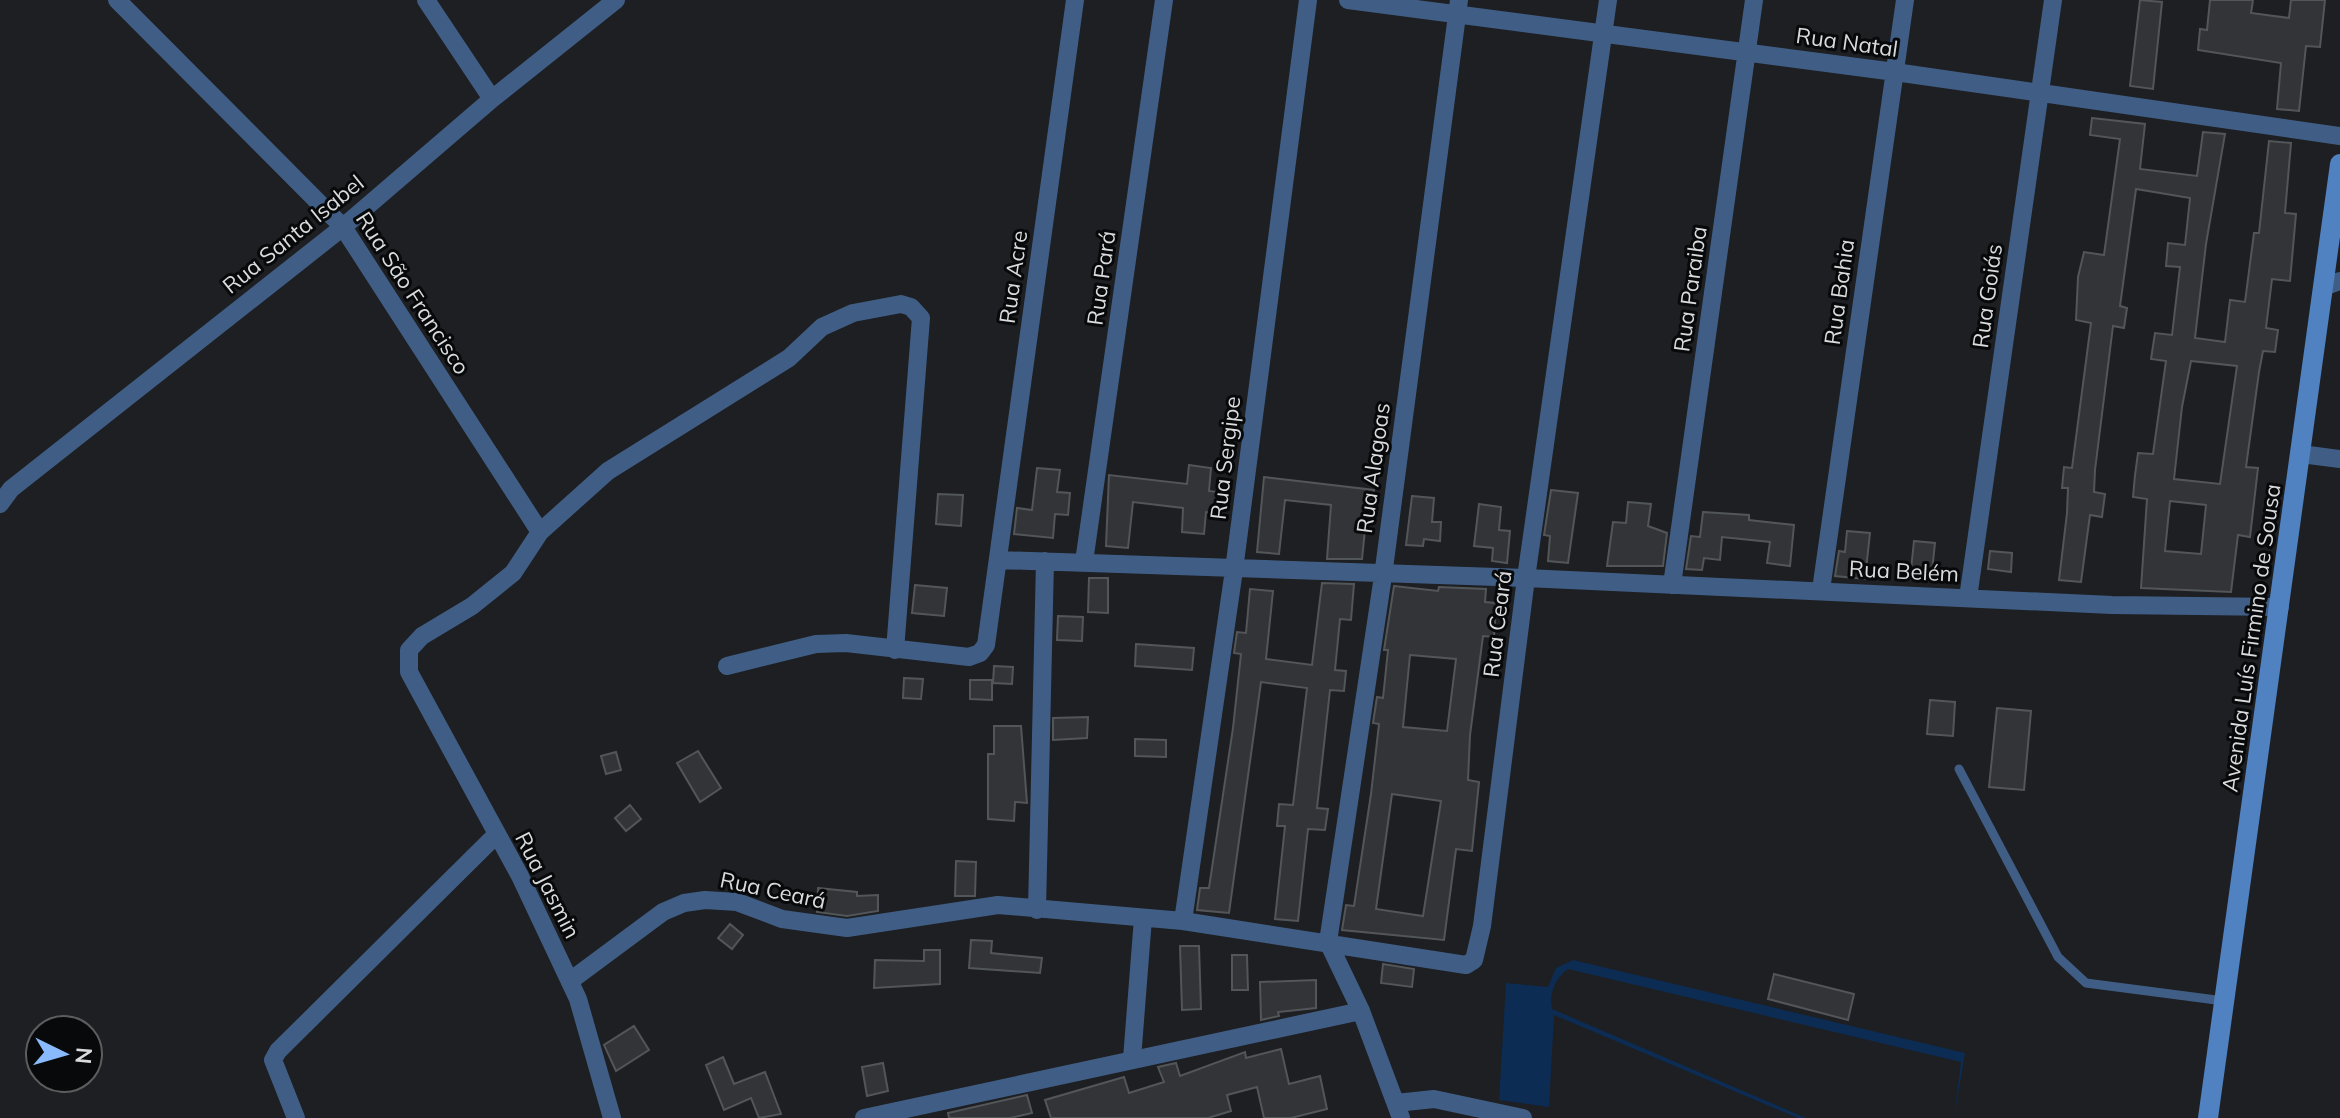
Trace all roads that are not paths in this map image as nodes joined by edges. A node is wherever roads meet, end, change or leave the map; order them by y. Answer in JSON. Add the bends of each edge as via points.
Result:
{"nodes":[{"id":1,"x":117,"y":0,"type":"edge"},
{"id":2,"x":426,"y":0,"type":"edge"},
{"id":3,"x":616,"y":0,"type":"edge"},
{"id":4,"x":1075,"y":0,"type":"edge"},
{"id":5,"x":1164,"y":0,"type":"edge"},
{"id":6,"x":1308,"y":0,"type":"edge"},
{"id":7,"x":1348,"y":0,"type":"edge"},
{"id":8,"x":1608,"y":0,"type":"edge"},
{"id":9,"x":1754,"y":0,"type":"edge"},
{"id":10,"x":1905,"y":0,"type":"edge"},
{"id":11,"x":2053,"y":0,"type":"edge"},
{"id":12,"x":1458,"y":6,"type":"edge"},
{"id":13,"x":1603,"y":35,"type":"junction"},
{"id":14,"x":1747,"y":53,"type":"junction"},
{"id":15,"x":1895,"y":72,"type":"junction"},
{"id":16,"x":2040,"y":95,"type":"junction"},
{"id":17,"x":492,"y":99,"type":"junction"},
{"id":18,"x":2340,"y":136,"type":"edge"},
{"id":19,"x":2340,"y":164,"type":"edge"},
{"id":20,"x":343,"y":227,"type":"junction"},
{"id":21,"x":2332,"y":284,"type":"edge"},
{"id":22,"x":2301,"y":454,"type":"junction"},
{"id":23,"x":2340,"y":459,"type":"edge"},
{"id":24,"x":1,"y":500,"type":"edge"},
{"id":25,"x":540,"y":532,"type":"junction"},
{"id":26,"x":999,"y":560,"type":"junction"},
{"id":27,"x":1045,"y":561,"type":"junction"},
{"id":28,"x":1084,"y":562,"type":"junction"},
{"id":29,"x":1234,"y":570,"type":"junction"},
{"id":30,"x":1383,"y":576,"type":"junction"},
{"id":31,"x":1526,"y":578,"type":"junction"},
{"id":32,"x":1672,"y":585,"type":"junction"},
{"id":33,"x":1821,"y":590,"type":"junction"},
{"id":34,"x":1968,"y":598,"type":"junction"},
{"id":35,"x":2280,"y":607,"type":"junction"},
{"id":36,"x":895,"y":650,"type":"junction"},
{"id":37,"x":727,"y":666,"type":"dead end"},
{"id":38,"x":1959,"y":769,"type":"dead end"},
{"id":39,"x":497,"y":834,"type":"junction"},
{"id":40,"x":1037,"y":910,"type":"junction"},
{"id":41,"x":1143,"y":918,"type":"junction"},
{"id":42,"x":1183,"y":921,"type":"junction"},
{"id":43,"x":1328,"y":942,"type":"junction"},
{"id":44,"x":570,"y":981,"type":"junction"},
{"id":45,"x":2224,"y":1001,"type":"junction"},
{"id":46,"x":1361,"y":1011,"type":"junction"},
{"id":47,"x":1132,"y":1059,"type":"junction"},
{"id":48,"x":1399,"y":1110,"type":"edge"},
{"id":49,"x":296,"y":1118,"type":"edge"},
{"id":50,"x":612,"y":1118,"type":"edge"},
{"id":51,"x":864,"y":1118,"type":"edge"},
{"id":52,"x":1523,"y":1118,"type":"edge"},
{"id":53,"x":2208,"y":1118,"type":"edge"}],
"edges":[{"from":1,"to":20,"type":"street","name":"Rua São Francisco"},
{"from":2,"to":17,"type":"street"},
{"from":3,"to":17,"type":"street","name":"Rua Santa Isabel"},
{"from":4,"to":26,"type":"street","name":"Rua Acre"},
{"from":5,"to":28,"type":"street","name":"Rua Pará"},
{"from":6,"to":29,"type":"street","name":"Rua Sergipe"},
{"from":7,"to":12,"type":"street","name":"Rua Natal"},
{"from":8,"to":13,"type":"street","name":"Rua Ceará"},
{"from":9,"to":14,"type":"street","name":"Rua Paraiba"},
{"from":10,"to":15,"type":"street","name":"Rua Bahia"},
{"from":11,"to":16,"type":"street","name":"Rua Goiás"},
{"from":12,"to":13,"type":"street","name":"Rua Natal"},
{"from":12,"to":30,"type":"street","name":"Rua Alagoas"},
{"from":13,"to":14,"type":"street","name":"Rua Natal"},
{"from":13,"to":31,"type":"street","name":"Rua Ceará"},
{"from":14,"to":15,"type":"street","name":"Rua Natal"},
{"from":14,"to":32,"type":"street","name":"Rua Paraiba"},
{"from":15,"to":16,"type":"street","name":"Rua Natal"},
{"from":15,"to":33,"type":"street","name":"Rua Bahia"},
{"from":16,"to":18,"type":"street","name":"Rua Natal"},
{"from":16,"to":34,"type":"street","name":"Rua Goiás"},
{"from":17,"to":20,"type":"street","name":"Rua Santa Isabel"},
{"from":19,"to":21,"type":"main road","name":"Avenida Luís Firmino de Sousa"},
{"from":20,"to":24,"type":"street","name":"Rua Santa Isabel"},
{"from":20,"to":25,"type":"street","name":"Rua São Francisco"},
{"from":21,"to":22,"type":"main road","name":"Avenida Luís Firmino de Sousa"},
{"from":22,"to":23,"type":"street"},
{"from":22,"to":35,"type":"main road","name":"Avenida Luís Firmino de Sousa"},
{"from":25,"to":36,"type":"street","via":[[608,471],[789,358],[822,327],[853,313],[901,304],[911,307],[921,318]]},
{"from":25,"to":39,"type":"street","via":[[513,573],[422,636],[406,659],[437,728]]},
{"from":26,"to":27,"type":"street","name":"Rua Belém"},
{"from":26,"to":36,"type":"street","name":"Rua Acre","via":[[991,633],[980,653],[969,657]]},
{"from":27,"to":28,"type":"street","name":"Rua Belém"},
{"from":27,"to":40,"type":"street"},
{"from":28,"to":29,"type":"street","name":"Rua Belém"},
{"from":29,"to":30,"type":"street","name":"Rua Belém"},
{"from":29,"to":42,"type":"street","name":"Rua Sergipe"},
{"from":30,"to":31,"type":"street","name":"Rua Belém"},
{"from":30,"to":43,"type":"street","name":"Rua Alagoas"},
{"from":31,"to":32,"type":"street","name":"Rua Belém"},
{"from":31,"to":43,"type":"street","name":"Rua Ceará","via":[[1474,960],[1466,965]]},
{"from":32,"to":33,"type":"street","name":"Rua Belém"},
{"from":33,"to":34,"type":"street","name":"Rua Belém"},
{"from":34,"to":35,"type":"street","name":"Rua Belém"},
{"from":35,"to":45,"type":"main road","name":"Avenida Luís Firmino de Sousa"},
{"from":36,"to":37,"type":"street","via":[[816,644]]},
{"from":38,"to":45,"type":"lane","via":[[2058,957],[2086,983]]},
{"from":39,"to":44,"type":"street","name":"Rua Jasmin"},
{"from":39,"to":49,"type":"street","name":"Rua Jasmin","via":[[278,1051],[273,1060]]},
{"from":40,"to":41,"type":"street","name":"Rua Ceará"},
{"from":40,"to":44,"type":"street","name":"Rua Ceará","via":[[998,905],[847,928],[782,919],[737,902],[695,901],[663,912]]},
{"from":41,"to":42,"type":"street","name":"Rua Ceará"},
{"from":41,"to":47,"type":"street"},
{"from":42,"to":43,"type":"street","name":"Rua Ceará"},
{"from":43,"to":46,"type":"street"},
{"from":44,"to":50,"type":"street","name":"Rua Jasmin"},
{"from":45,"to":53,"type":"main road","name":"Avenida Luís Firmino de Sousa"},
{"from":46,"to":47,"type":"street"},
{"from":46,"to":48,"type":"street"},
{"from":47,"to":51,"type":"street"},
{"from":48,"to":52,"type":"street","via":[[1434,1099]]}]}
